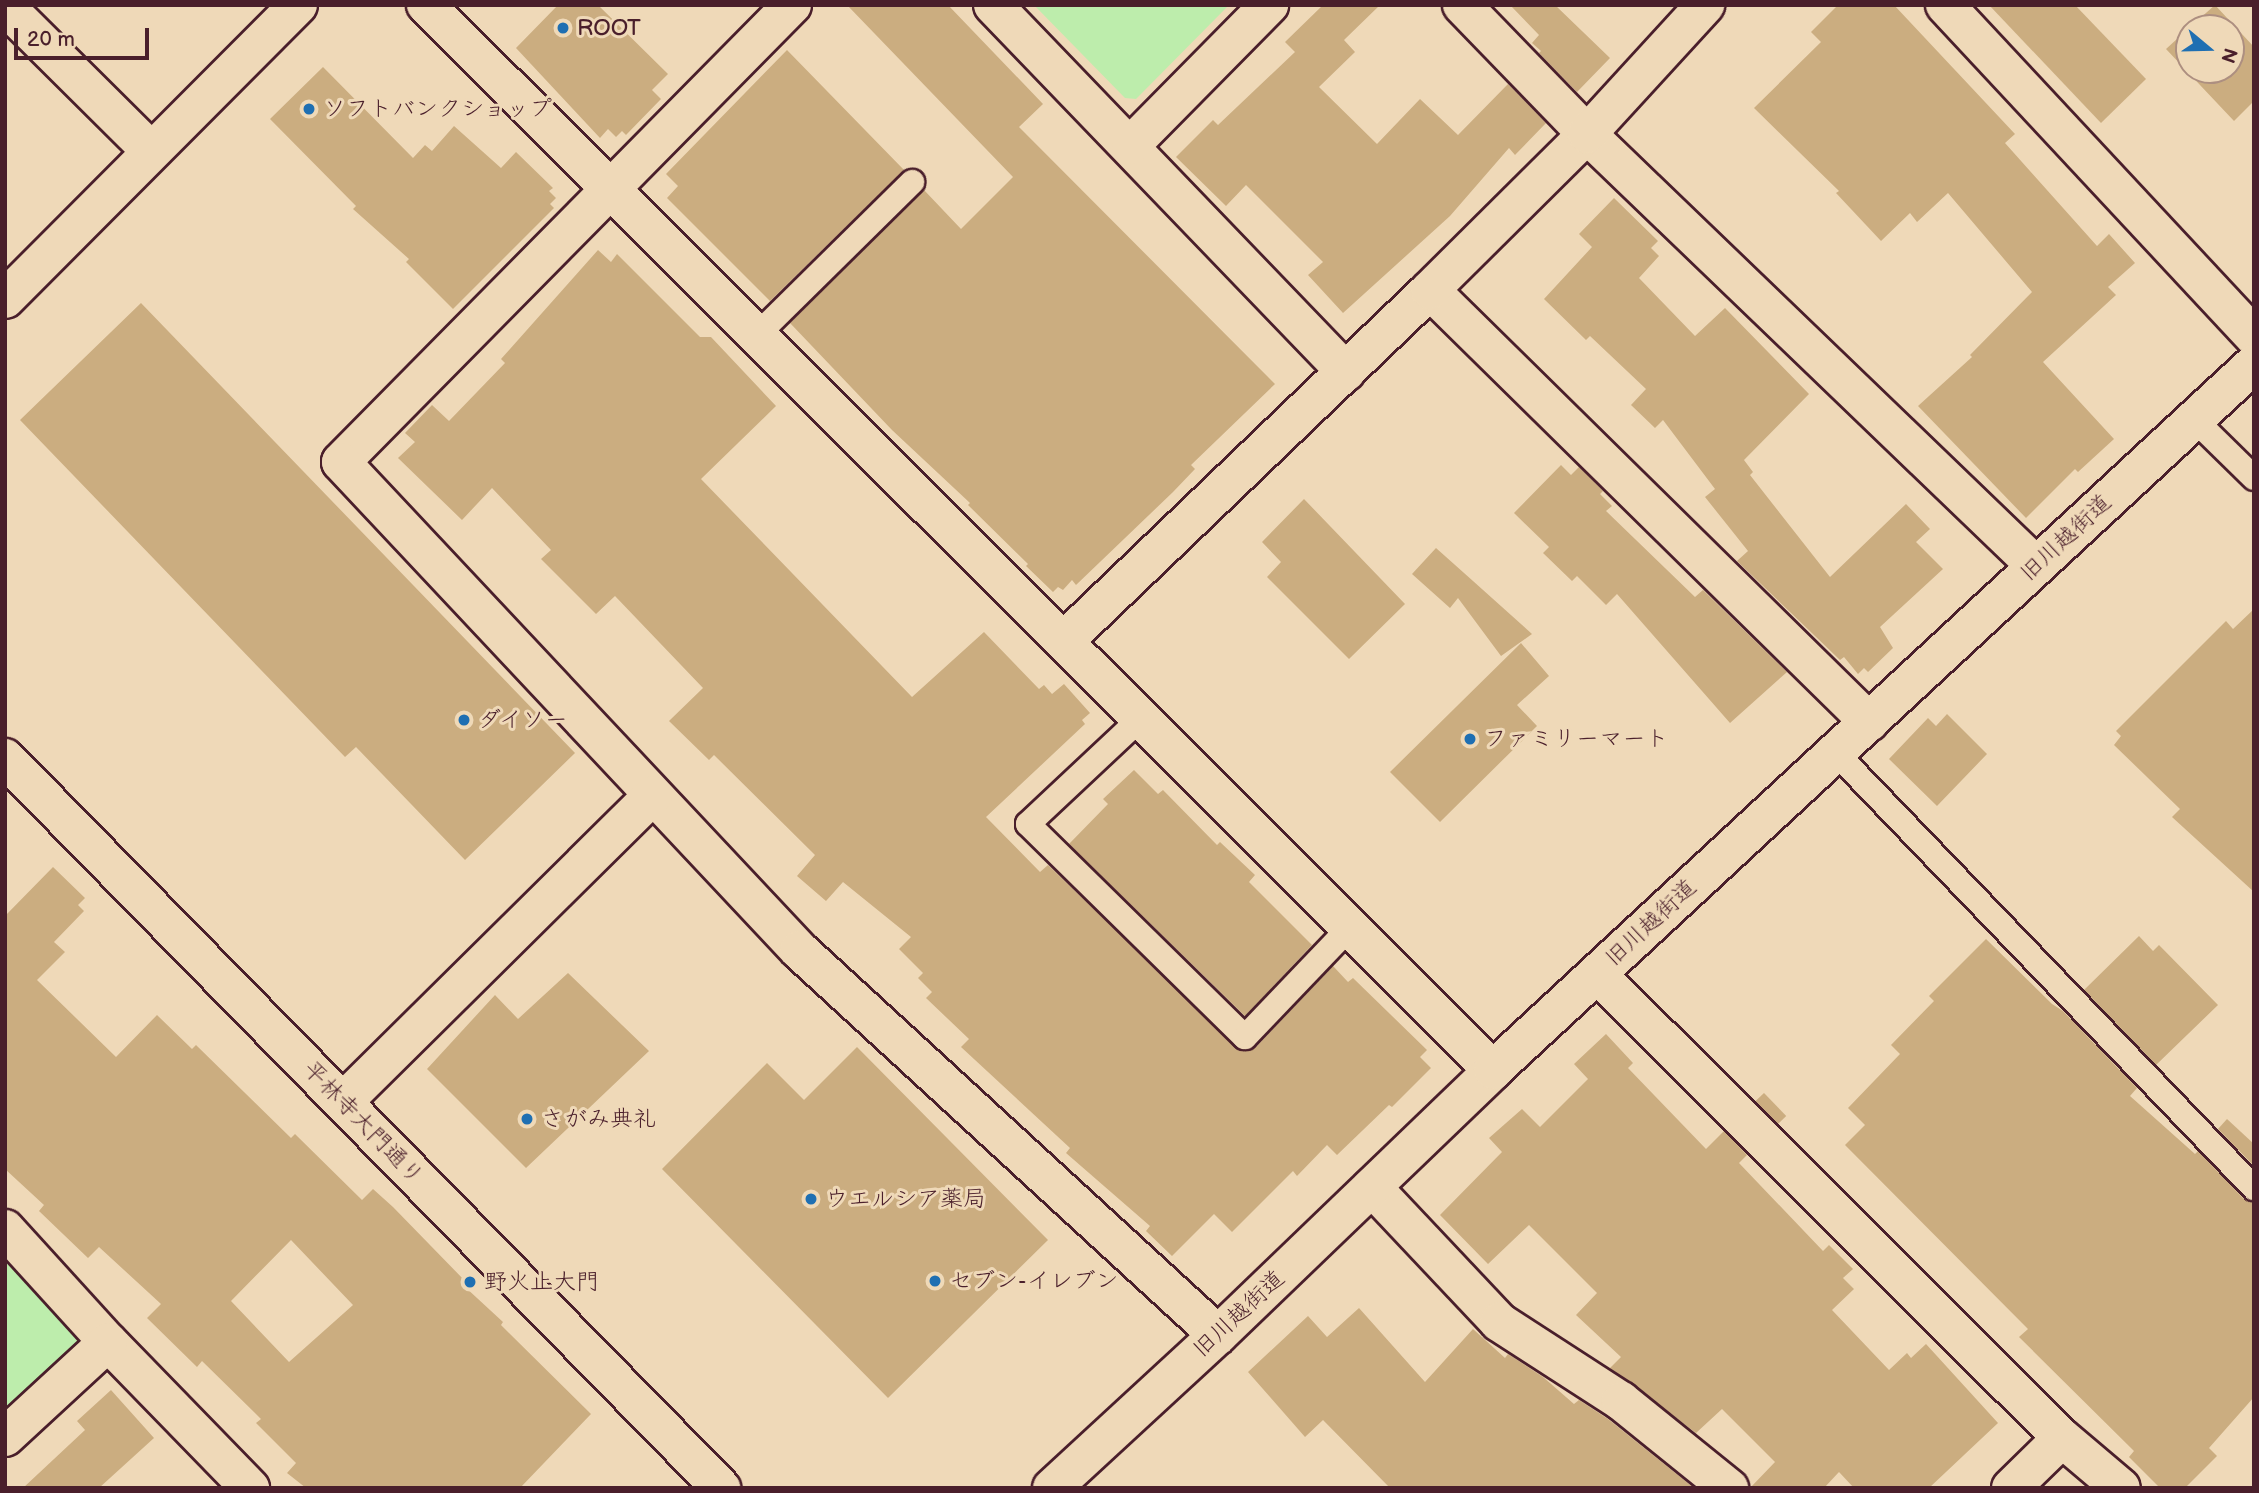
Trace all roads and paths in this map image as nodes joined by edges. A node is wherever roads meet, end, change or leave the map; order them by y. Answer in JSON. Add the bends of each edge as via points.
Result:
{"nodes":[{"id":1,"x":5,"y":5,"type":"edge"},
{"id":2,"x":298,"y":5,"type":"edge"},
{"id":3,"x":426,"y":5,"type":"edge"},
{"id":4,"x":792,"y":5,"type":"edge"},
{"id":5,"x":993,"y":5,"type":"edge"},
{"id":6,"x":1269,"y":5,"type":"edge"},
{"id":7,"x":1462,"y":5,"type":"edge"},
{"id":8,"x":1705,"y":5,"type":"edge"},
{"id":9,"x":1945,"y":5,"type":"edge"},
{"id":10,"x":1587,"y":134,"type":"junction"},
{"id":11,"x":1131,"y":145,"type":"junction"},
{"id":12,"x":150,"y":150,"type":"junction"},
{"id":13,"x":912,"y":182,"type":"dead end"},
{"id":14,"x":610,"y":188,"type":"junction"},
{"id":15,"x":1430,"y":290,"type":"junction"},
{"id":16,"x":5,"y":299,"type":"edge"},
{"id":17,"x":757,"y":335,"type":"junction"},
{"id":18,"x":2254,"y":336,"type":"edge"},
{"id":19,"x":2254,"y":364,"type":"edge"},
{"id":20,"x":1346,"y":372,"type":"junction"},
{"id":21,"x":2194,"y":419,"type":"junction"},
{"id":22,"x":2254,"y":478,"type":"edge"},
{"id":23,"x":2036,"y":566,"type":"junction"},
{"id":24,"x":1064,"y":641,"type":"junction"},
{"id":25,"x":1141,"y":718,"type":"junction"},
{"id":26,"x":1869,"y":722,"type":"junction"},
{"id":27,"x":1835,"y":752,"type":"junction"},
{"id":28,"x":5,"y":758,"type":"edge"},
{"id":29,"x":653,"y":795,"type":"junction"},
{"id":30,"x":1350,"y":927,"type":"junction"},
{"id":31,"x":1597,"y":974,"type":"junction"},
{"id":32,"x":1493,"y":1070,"type":"junction"},
{"id":33,"x":343,"y":1102,"type":"junction"},
{"id":34,"x":1372,"y":1187,"type":"junction"},
{"id":35,"x":2254,"y":1188,"type":"edge"},
{"id":36,"x":5,"y":1229,"type":"edge"},
{"id":37,"x":1218,"y":1335,"type":"junction"},
{"id":38,"x":108,"y":1342,"type":"junction"},
{"id":39,"x":5,"y":1437,"type":"edge"},
{"id":40,"x":2062,"y":1438,"type":"junction"},
{"id":41,"x":250,"y":1488,"type":"edge"},
{"id":42,"x":721,"y":1488,"type":"edge"},
{"id":43,"x":1052,"y":1488,"type":"edge"},
{"id":44,"x":1729,"y":1488,"type":"edge"},
{"id":45,"x":2011,"y":1488,"type":"edge"},
{"id":46,"x":2121,"y":1488,"type":"edge"}],
"edges":[{"from":1,"to":12,"type":"street"},
{"from":2,"to":12,"type":"street"},
{"from":3,"to":14,"type":"street"},
{"from":4,"to":14,"type":"street"},
{"from":5,"to":11,"type":"street"},
{"from":6,"to":11,"type":"street"},
{"from":7,"to":10,"type":"street"},
{"from":8,"to":10,"type":"street"},
{"from":9,"to":18,"type":"street"},
{"from":10,"to":15,"type":"street"},
{"from":10,"to":23,"type":"street"},
{"from":11,"to":20,"type":"street"},
{"from":12,"to":16,"type":"street"},
{"from":13,"to":17,"type":"lane"},
{"from":14,"to":17,"type":"street"},
{"from":14,"to":29,"type":"street","via":[[341,462]]},
{"from":15,"to":20,"type":"street"},
{"from":15,"to":26,"type":"street"},
{"from":17,"to":24,"type":"street"},
{"from":19,"to":21,"type":"street","name":"旧川越街道"},
{"from":20,"to":24,"type":"street"},
{"from":21,"to":22,"type":"lane"},
{"from":21,"to":23,"type":"street","name":"旧川越街道"},
{"from":23,"to":26,"type":"street","name":"旧川越街道"},
{"from":24,"to":25,"type":"street"},
{"from":25,"to":30,"type":"street"},
{"from":25,"to":30,"type":"lane","via":[[1028,824],[1245,1037]]},
{"from":26,"to":27,"type":"street","name":"旧川越街道"},
{"from":27,"to":31,"type":"street","name":"旧川越街道"},
{"from":27,"to":35,"type":"lane"},
{"from":28,"to":33,"type":"street","name":"平林寺大門通り"},
{"from":29,"to":33,"type":"street"},
{"from":29,"to":37,"type":"street","via":[[799,950]]},
{"from":30,"to":32,"type":"street"},
{"from":31,"to":32,"type":"street","name":"旧川越街道"},
{"from":31,"to":40,"type":"street"},
{"from":32,"to":34,"type":"street","name":"旧川越街道"},
{"from":33,"to":42,"type":"street","name":"平林寺大門通り"},
{"from":34,"to":37,"type":"street","name":"旧川越街道"},
{"from":34,"to":44,"type":"street","via":[[1499,1322],[1620,1401]]},
{"from":36,"to":38,"type":"street"},
{"from":37,"to":43,"type":"street","name":"旧川越街道"},
{"from":38,"to":39,"type":"street"},
{"from":38,"to":41,"type":"street"},
{"from":40,"to":45,"type":"street"},
{"from":40,"to":46,"type":"street"}]}
